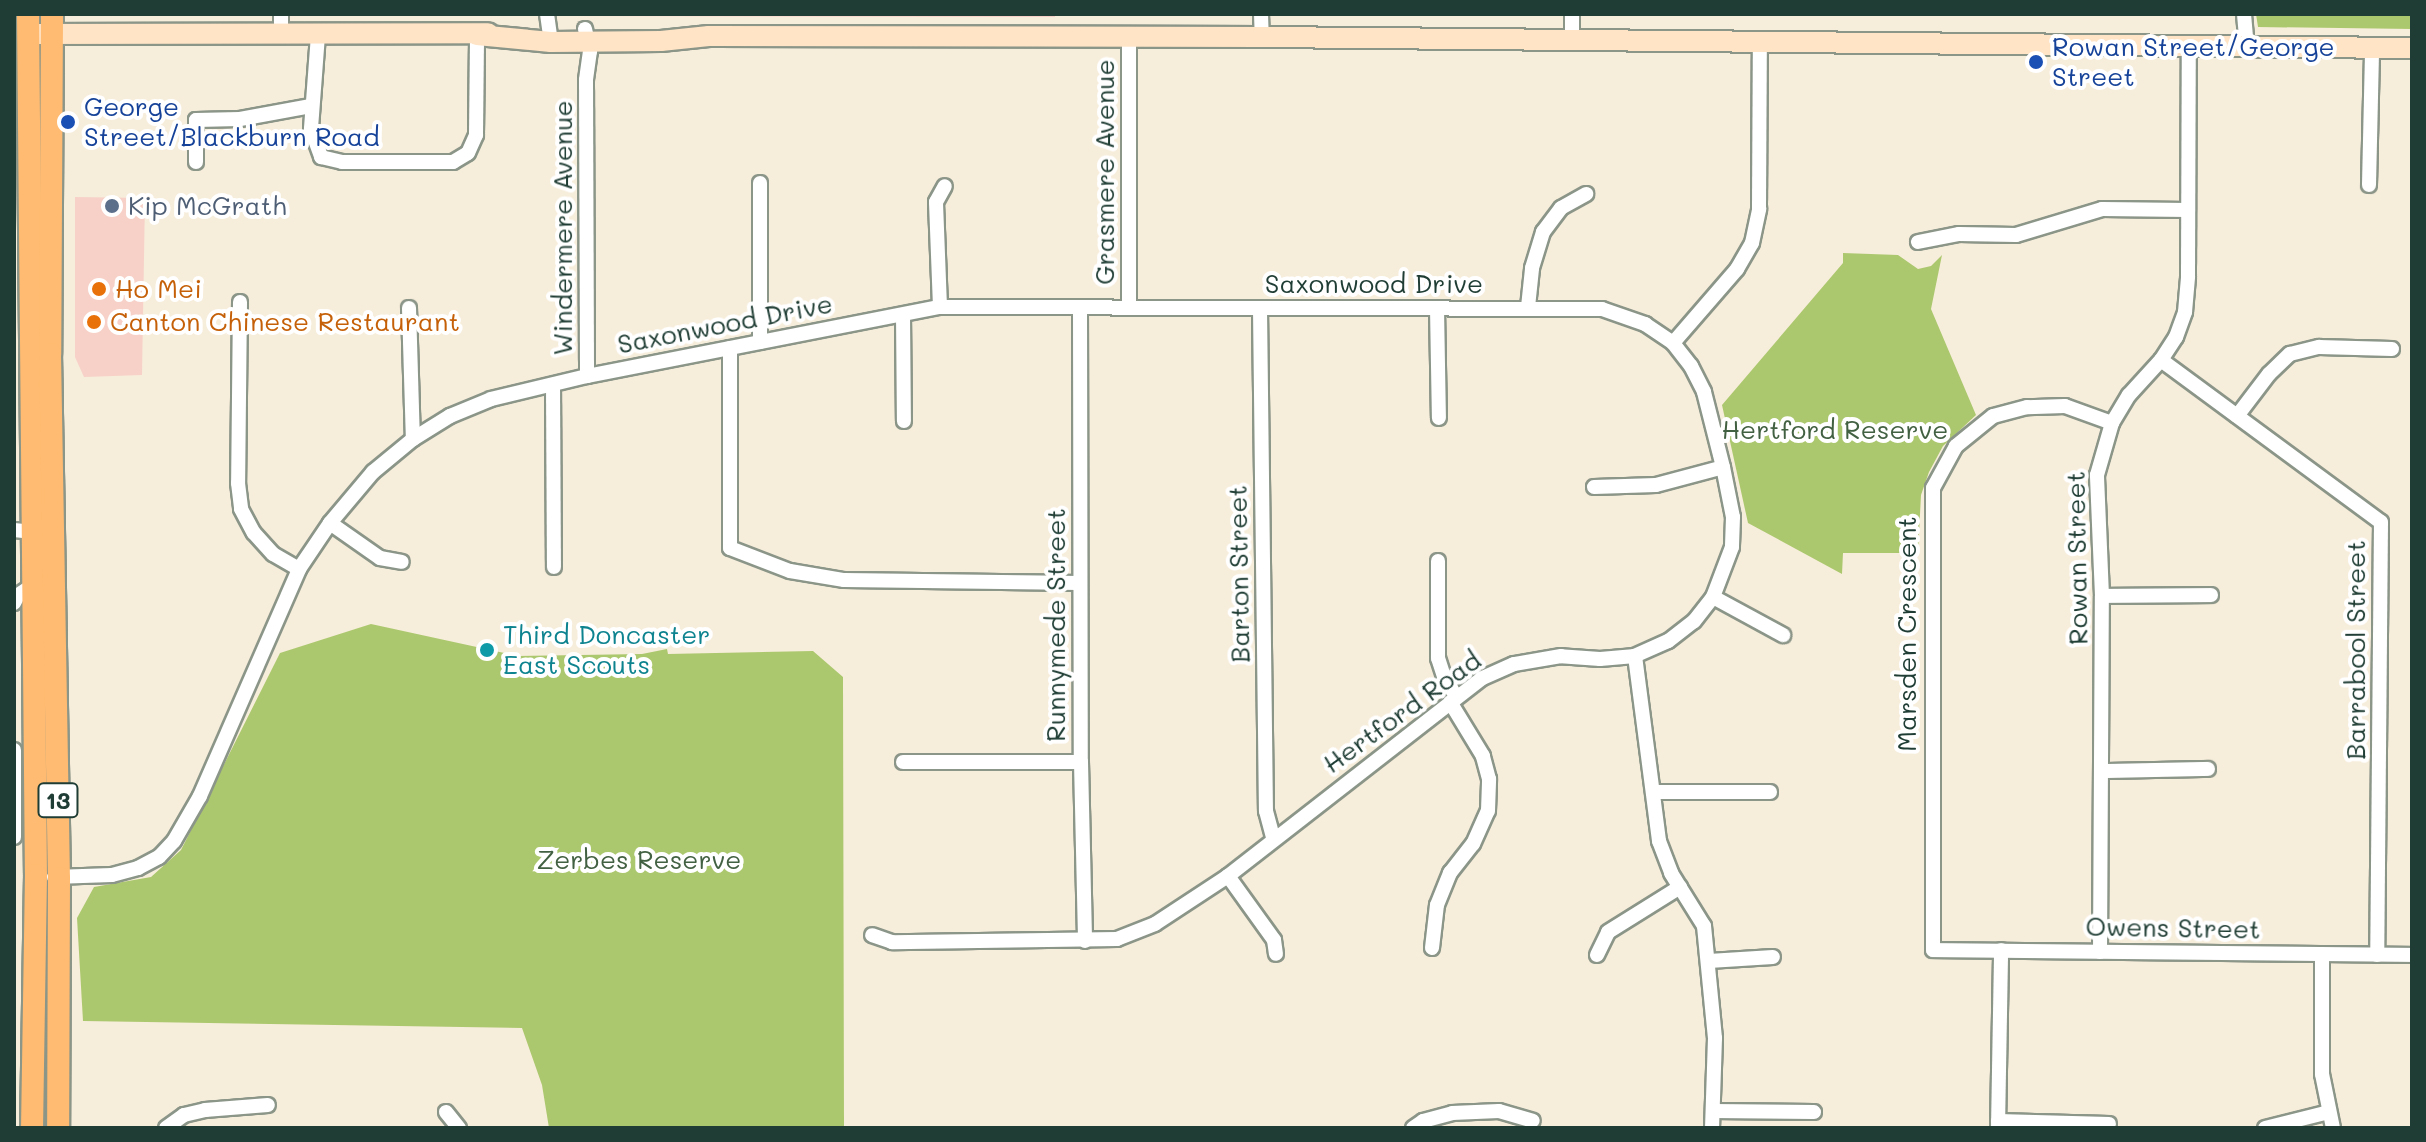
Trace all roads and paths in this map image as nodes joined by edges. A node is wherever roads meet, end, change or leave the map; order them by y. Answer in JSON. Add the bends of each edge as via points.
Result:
{"nodes":[{"id":1,"x":1261,"y":14,"type":"edge"},
{"id":2,"x":1572,"y":14,"type":"edge"},
{"id":3,"x":2242,"y":14,"type":"edge"},
{"id":4,"x":28,"y":24,"type":"edge"},
{"id":5,"x":52,"y":24,"type":"edge"},
{"id":6,"x":281,"y":24,"type":"edge"},
{"id":7,"x":551,"y":26,"type":"edge"},
{"id":8,"x":318,"y":35,"type":"junction"},
{"id":9,"x":477,"y":35,"type":"junction"},
{"id":10,"x":1129,"y":37,"type":"junction"},
{"id":11,"x":1262,"y":37,"type":"junction"},
{"id":12,"x":585,"y":38,"type":"junction"},
{"id":13,"x":1572,"y":40,"type":"junction"},
{"id":14,"x":1760,"y":43,"type":"junction"},
{"id":15,"x":2189,"y":46,"type":"junction"},
{"id":16,"x":2242,"y":46,"type":"junction"},
{"id":17,"x":2372,"y":48,"type":"junction"},
{"id":18,"x":2412,"y":48,"type":"edge"},
{"id":19,"x":311,"y":106,"type":"junction"},
{"id":20,"x":196,"y":162,"type":"dead end"},
{"id":21,"x":760,"y":183,"type":"dead end"},
{"id":22,"x":2369,"y":185,"type":"dead end"},
{"id":23,"x":945,"y":186,"type":"dead end"},
{"id":24,"x":1586,"y":194,"type":"dead end"},
{"id":25,"x":22,"y":207,"type":"edge"},
{"id":26,"x":53,"y":207,"type":"junction"},
{"id":27,"x":2188,"y":210,"type":"junction"},
{"id":28,"x":1918,"y":242,"type":"dead end"},
{"id":29,"x":240,"y":302,"type":"dead end"},
{"id":30,"x":1129,"y":306,"type":"junction"},
{"id":31,"x":940,"y":307,"type":"junction"},
{"id":32,"x":1528,"y":307,"type":"junction"},
{"id":33,"x":409,"y":308,"type":"dead end"},
{"id":34,"x":1080,"y":308,"type":"junction"},
{"id":35,"x":1437,"y":308,"type":"junction"},
{"id":36,"x":1260,"y":309,"type":"junction"},
{"id":37,"x":903,"y":315,"type":"junction"},
{"id":38,"x":760,"y":342,"type":"junction"},
{"id":39,"x":1673,"y":343,"type":"junction"},
{"id":40,"x":730,"y":348,"type":"junction"},
{"id":41,"x":2392,"y":349,"type":"dead end"},
{"id":42,"x":2161,"y":360,"type":"junction"},
{"id":43,"x":587,"y":376,"type":"junction"},
{"id":44,"x":553,"y":385,"type":"junction"},
{"id":45,"x":41,"y":405,"type":"junction"},
{"id":46,"x":2237,"y":416,"type":"junction"},
{"id":47,"x":1439,"y":418,"type":"dead end"},
{"id":48,"x":904,"y":421,"type":"dead end"},
{"id":49,"x":2112,"y":423,"type":"junction"},
{"id":50,"x":413,"y":439,"type":"junction"},
{"id":51,"x":1723,"y":467,"type":"junction"},
{"id":52,"x":1594,"y":487,"type":"dead end"},
{"id":53,"x":38,"y":512,"type":"edge"},
{"id":54,"x":330,"y":523,"type":"junction"},
{"id":55,"x":24,"y":531,"type":"edge"},
{"id":56,"x":1438,"y":561,"type":"dead end"},
{"id":57,"x":402,"y":562,"type":"dead end"},
{"id":58,"x":554,"y":567,"type":"dead end"},
{"id":59,"x":299,"y":569,"type":"junction"},
{"id":60,"x":1080,"y":583,"type":"junction"},
{"id":61,"x":33,"y":585,"type":"junction"},
{"id":62,"x":2211,"y":595,"type":"dead end"},
{"id":63,"x":2102,"y":596,"type":"junction"},
{"id":64,"x":1713,"y":597,"type":"junction"},
{"id":65,"x":14,"y":603,"type":"edge"},
{"id":66,"x":1783,"y":635,"type":"dead end"},
{"id":67,"x":1635,"y":656,"type":"junction"},
{"id":68,"x":1453,"y":700,"type":"junction"},
{"id":69,"x":14,"y":750,"type":"edge"},
{"id":70,"x":903,"y":762,"type":"dead end"},
{"id":71,"x":1081,"y":762,"type":"junction"},
{"id":72,"x":2208,"y":769,"type":"dead end"},
{"id":73,"x":2102,"y":771,"type":"junction"},
{"id":74,"x":1655,"y":792,"type":"junction"},
{"id":75,"x":1770,"y":792,"type":"dead end"},
{"id":76,"x":14,"y":837,"type":"edge"},
{"id":77,"x":1273,"y":837,"type":"junction"},
{"id":78,"x":36,"y":875,"type":"junction"},
{"id":79,"x":1228,"y":876,"type":"junction"},
{"id":80,"x":59,"y":878,"type":"junction"},
{"id":81,"x":1680,"y":887,"type":"junction"},
{"id":82,"x":872,"y":935,"type":"dead end"},
{"id":83,"x":1085,"y":941,"type":"junction"},
{"id":84,"x":1432,"y":948,"type":"dead end"},
{"id":85,"x":1933,"y":950,"type":"joint"},
{"id":86,"x":2001,"y":950,"type":"junction"},
{"id":87,"x":2100,"y":952,"type":"junction"},
{"id":88,"x":1276,"y":954,"type":"dead end"},
{"id":89,"x":2322,"y":954,"type":"junction"},
{"id":90,"x":1597,"y":955,"type":"dead end"},
{"id":91,"x":2377,"y":955,"type":"junction"},
{"id":92,"x":2412,"y":955,"type":"edge"},
{"id":93,"x":1773,"y":957,"type":"dead end"},
{"id":94,"x":1709,"y":961,"type":"junction"},
{"id":95,"x":32,"y":1051,"type":"junction"},
{"id":96,"x":14,"y":1068,"type":"edge"},
{"id":97,"x":268,"y":1105,"type":"dead end"},
{"id":98,"x":58,"y":1106,"type":"edge"},
{"id":99,"x":1713,"y":1111,"type":"junction"},
{"id":100,"x":446,"y":1112,"type":"dead end"},
{"id":101,"x":1814,"y":1112,"type":"dead end"},
{"id":102,"x":2329,"y":1112,"type":"junction"},
{"id":103,"x":25,"y":1113,"type":"edge"},
{"id":104,"x":1533,"y":1121,"type":"dead end"},
{"id":105,"x":1998,"y":1124,"type":"edge"},
{"id":106,"x":2109,"y":1124,"type":"dead end"},
{"id":107,"x":166,"y":1128,"type":"edge"},
{"id":108,"x":459,"y":1128,"type":"edge"},
{"id":109,"x":1413,"y":1128,"type":"edge"},
{"id":110,"x":1712,"y":1128,"type":"edge"},
{"id":111,"x":2265,"y":1128,"type":"edge"},
{"id":112,"x":2333,"y":1128,"type":"edge"}],
"edges":[{"from":1,"to":11,"type":"street"},
{"from":2,"to":13,"type":"street"},
{"from":3,"to":16,"type":"street"},
{"from":4,"to":5,"type":"main road"},
{"from":4,"to":25,"type":"main road","number":"13"},
{"from":5,"to":6,"type":"main road"},
{"from":5,"to":26,"type":"main road","number":"13"},
{"from":6,"to":8,"type":"main road"},
{"from":7,"to":9,"type":"main road"},
{"from":7,"to":12,"type":"main road"},
{"from":8,"to":9,"type":"main road"},
{"from":8,"to":19,"type":"street"},
{"from":9,"to":19,"type":"street","via":[[476,135],[468,153],[453,162],[342,162],[321,157],[311,129]]},
{"from":10,"to":11,"type":"main road"},
{"from":10,"to":12,"type":"main road"},
{"from":10,"to":30,"type":"street","name":"Grasmere Avenue"},
{"from":11,"to":13,"type":"main road"},
{"from":12,"to":43,"type":"street","name":"Windermere Avenue"},
{"from":13,"to":14,"type":"main road"},
{"from":14,"to":15,"type":"main road"},
{"from":14,"to":39,"type":"street","via":[[1759,209],[1752,243],[1737,269]]},
{"from":15,"to":16,"type":"main road"},
{"from":15,"to":27,"type":"street","name":"Rowan Street"},
{"from":16,"to":17,"type":"main road"},
{"from":17,"to":18,"type":"main road"},
{"from":17,"to":22,"type":"street"},
{"from":19,"to":20,"type":"street","via":[[240,119],[196,120]]},
{"from":21,"to":38,"type":"street"},
{"from":23,"to":31,"type":"street","via":[[936,202]]},
{"from":24,"to":32,"type":"street","via":[[1561,208],[1543,232]]},
{"from":25,"to":26,"type":"street"},
{"from":25,"to":45,"type":"main road","number":"13"},
{"from":26,"to":45,"type":"main road","number":"13"},
{"from":27,"to":28,"type":"street","via":[[2102,209],[2016,235],[1959,234]]},
{"from":27,"to":42,"type":"street","name":"Rowan Street","via":[[2185,312]]},
{"from":29,"to":59,"type":"street","via":[[241,509],[273,554]]},
{"from":30,"to":34,"type":"street","name":"Saxonwood Drive"},
{"from":30,"to":36,"type":"street","name":"Saxonwood Drive"},
{"from":31,"to":34,"type":"street","name":"Saxonwood Drive"},
{"from":31,"to":37,"type":"street","name":"Saxonwood Drive"},
{"from":32,"to":35,"type":"street","name":"Saxonwood Drive"},
{"from":32,"to":39,"type":"street","name":"Saxonwood Drive","via":[[1602,309],[1645,324]]},
{"from":33,"to":50,"type":"street"},
{"from":34,"to":60,"type":"street","name":"Runnymede Street"},
{"from":35,"to":36,"type":"street","name":"Saxonwood Drive"},
{"from":35,"to":47,"type":"street"},
{"from":36,"to":77,"type":"street","name":"Barton Street","via":[[1266,811]]},
{"from":37,"to":38,"type":"street","name":"Saxonwood Drive"},
{"from":37,"to":48,"type":"street"},
{"from":38,"to":40,"type":"street","name":"Saxonwood Drive"},
{"from":39,"to":51,"type":"street","name":"Hertford Road","via":[[1704,392]]},
{"from":40,"to":43,"type":"street","name":"Saxonwood Drive"},
{"from":40,"to":60,"type":"street","via":[[730,548],[790,571],[844,580]]},
{"from":41,"to":46,"type":"street","via":[[2319,347],[2290,354]]},
{"from":42,"to":46,"type":"street","name":"Barrabool Street"},
{"from":42,"to":49,"type":"street","name":"Rowan Street"},
{"from":43,"to":44,"type":"street","name":"Saxonwood Drive"},
{"from":44,"to":50,"type":"street","name":"Saxonwood Drive","via":[[491,399]]},
{"from":44,"to":58,"type":"street"},
{"from":45,"to":53,"type":"main road","number":"13"},
{"from":46,"to":91,"type":"street","name":"Barrabool Street","via":[[2381,522]]},
{"from":49,"to":63,"type":"street","name":"Rowan Street","via":[[2097,475]]},
{"from":49,"to":85,"type":"street","name":"Marsden Crescent","via":[[2065,406],[2027,407],[1993,416],[1956,446],[1933,488]]},
{"from":50,"to":54,"type":"street","name":"Saxonwood Drive","via":[[373,472]]},
{"from":51,"to":52,"type":"street","via":[[1656,485]]},
{"from":51,"to":64,"type":"street","name":"Hertford Road","via":[[1733,517],[1732,547]]},
{"from":53,"to":55,"type":"main road","number":"13"},
{"from":53,"to":80,"type":"main road","number":"13"},
{"from":54,"to":57,"type":"street","via":[[380,558]]},
{"from":54,"to":59,"type":"street","name":"Saxonwood Drive"},
{"from":55,"to":61,"type":"main road","number":"13"},
{"from":56,"to":68,"type":"street","via":[[1438,658]]},
{"from":59,"to":80,"type":"street","name":"Saxonwood Drive","via":[[200,796],[174,841],[138,868]]},
{"from":60,"to":71,"type":"street","name":"Runnymede Street"},
{"from":61,"to":65,"type":"street"},
{"from":61,"to":78,"type":"main road","number":"13"},
{"from":62,"to":63,"type":"street"},
{"from":63,"to":73,"type":"street","name":"Rowan Street"},
{"from":64,"to":66,"type":"street"},
{"from":64,"to":67,"type":"street","name":"Hertford Road","via":[[1668,641]]},
{"from":67,"to":68,"type":"street","name":"Hertford Road","via":[[1561,656],[1514,664]]},
{"from":67,"to":74,"type":"street"},
{"from":68,"to":77,"type":"street","name":"Hertford Road"},
{"from":68,"to":84,"type":"street","via":[[1483,756],[1488,811],[1473,844],[1450,873],[1437,905]]},
{"from":69,"to":76,"type":"street"},
{"from":70,"to":71,"type":"street"},
{"from":71,"to":83,"type":"street","name":"Runnymede Street"},
{"from":72,"to":73,"type":"street"},
{"from":73,"to":87,"type":"street","name":"Rowan Street"},
{"from":74,"to":75,"type":"street"},
{"from":74,"to":81,"type":"street","via":[[1659,841]]},
{"from":77,"to":79,"type":"street","name":"Hertford Road"},
{"from":78,"to":80,"type":"street","name":"Saxonwood Drive"},
{"from":78,"to":95,"type":"main road","number":"13"},
{"from":79,"to":83,"type":"street","name":"Hertford Road","via":[[1155,924],[1117,939]]},
{"from":79,"to":88,"type":"street","via":[[1274,940]]},
{"from":80,"to":98,"type":"main road","number":"13"},
{"from":81,"to":90,"type":"street","via":[[1608,932]]},
{"from":81,"to":94,"type":"street","via":[[1704,926]]},
{"from":82,"to":83,"type":"street","name":"Hertford Road","via":[[892,942]]},
{"from":85,"to":86,"type":"street","name":"Owens Street"},
{"from":86,"to":87,"type":"street","name":"Owens Street"},
{"from":86,"to":105,"type":"street"},
{"from":87,"to":89,"type":"street","name":"Owens Street"},
{"from":89,"to":91,"type":"street","name":"Owens Street"},
{"from":89,"to":102,"type":"street","via":[[2322,1074]]},
{"from":91,"to":92,"type":"street","name":"Owens Street"},
{"from":93,"to":94,"type":"street"},
{"from":94,"to":99,"type":"street"},
{"from":95,"to":96,"type":"main road"},
{"from":95,"to":103,"type":"main road"},
{"from":97,"to":107,"type":"street","via":[[205,1110],[184,1115]]},
{"from":98,"to":103,"type":"main road"},
{"from":99,"to":101,"type":"street"},
{"from":99,"to":110,"type":"street"},
{"from":100,"to":108,"type":"street"},
{"from":102,"to":111,"type":"street"},
{"from":102,"to":112,"type":"street"},
{"from":104,"to":109,"type":"street","via":[[1499,1111],[1452,1113]]},
{"from":105,"to":106,"type":"street"}]}
